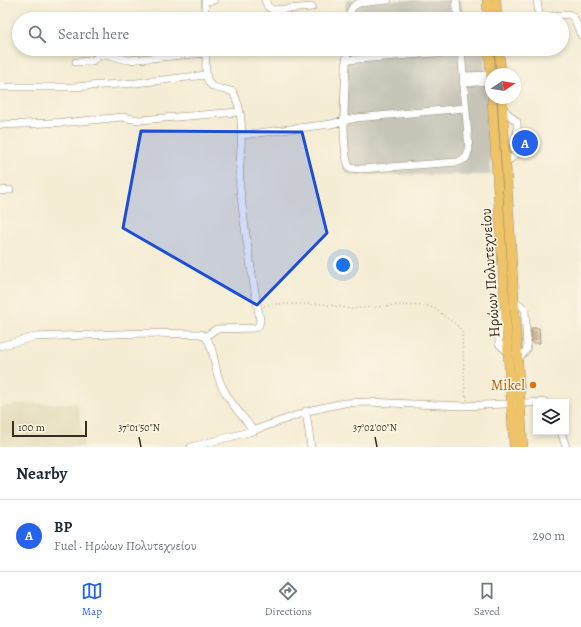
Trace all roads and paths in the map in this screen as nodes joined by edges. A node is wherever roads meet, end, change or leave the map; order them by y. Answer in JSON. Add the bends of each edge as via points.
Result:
{"nodes":[{"id":1,"x":205,"y":0,"type":"edge"},
{"id":2,"x":214,"y":0,"type":"edge"},
{"id":3,"x":265,"y":0,"type":"edge"},
{"id":4,"x":388,"y":0,"type":"edge"},
{"id":5,"x":456,"y":0,"type":"edge"},
{"id":6,"x":487,"y":0,"type":"edge"},
{"id":7,"x":496,"y":0,"type":"edge"},
{"id":8,"x":538,"y":0,"type":"edge"},
{"id":9,"x":312,"y":7,"type":"dead end"},
{"id":10,"x":205,"y":12,"type":"edge"},
{"id":11,"x":350,"y":12,"type":"edge"},
{"id":12,"x":457,"y":12,"type":"edge"},
{"id":13,"x":488,"y":12,"type":"edge"},
{"id":14,"x":497,"y":12,"type":"edge"},
{"id":15,"x":538,"y":12,"type":"edge"},
{"id":16,"x":578,"y":18,"type":"edge"},
{"id":17,"x":581,"y":35,"type":"edge"},
{"id":18,"x":99,"y":56,"type":"edge"},
{"id":19,"x":113,"y":56,"type":"edge"},
{"id":20,"x":163,"y":56,"type":"edge"},
{"id":21,"x":206,"y":56,"type":"edge"},
{"id":22,"x":346,"y":56,"type":"edge"},
{"id":23,"x":392,"y":56,"type":"edge"},
{"id":24,"x":461,"y":56,"type":"edge"},
{"id":25,"x":490,"y":56,"type":"edge"},
{"id":26,"x":500,"y":56,"type":"edge"},
{"id":27,"x":346,"y":60,"type":"junction"},
{"id":28,"x":76,"y":62,"type":"dead end"},
{"id":29,"x":490,"y":68,"type":"edge"},
{"id":30,"x":501,"y":68,"type":"edge"},
{"id":31,"x":206,"y":75,"type":"junction"},
{"id":32,"x":485,"y":77,"type":"edge"},
{"id":33,"x":463,"y":80,"type":"junction"},
{"id":34,"x":485,"y":82,"type":"edge"},
{"id":35,"x":0,"y":87,"type":"edge"},
{"id":36,"x":492,"y":104,"type":"edge"},
{"id":37,"x":503,"y":104,"type":"edge"},
{"id":38,"x":465,"y":108,"type":"junction"},
{"id":39,"x":503,"y":109,"type":"junction"},
{"id":40,"x":239,"y":112,"type":"junction"},
{"id":41,"x":344,"y":121,"type":"junction"},
{"id":42,"x":0,"y":125,"type":"edge"},
{"id":43,"x":242,"y":135,"type":"junction"},
{"id":44,"x":506,"y":162,"type":"junction"},
{"id":45,"x":10,"y":190,"type":"dead end"},
{"id":46,"x":0,"y":191,"type":"edge"},
{"id":47,"x":257,"y":307,"type":"junction"},
{"id":48,"x":205,"y":337,"type":"junction"},
{"id":49,"x":0,"y":346,"type":"edge"},
{"id":50,"x":533,"y":402,"type":"edge"},
{"id":51,"x":516,"y":403,"type":"junction"},
{"id":52,"x":469,"y":406,"type":"junction"},
{"id":53,"x":306,"y":411,"type":"junction"},
{"id":54,"x":254,"y":430,"type":"junction"},
{"id":55,"x":562,"y":435,"type":"edge"},
{"id":56,"x":191,"y":447,"type":"edge"},
{"id":57,"x":311,"y":447,"type":"edge"},
{"id":58,"x":514,"y":447,"type":"edge"},
{"id":59,"x":523,"y":447,"type":"edge"},
{"id":60,"x":566,"y":447,"type":"edge"}],
"edges":[{"from":1,"to":2,"type":"street"},
{"from":1,"to":10,"type":"street"},
{"from":3,"to":9,"type":"street","via":[[268,7],[273,10]]},
{"from":4,"to":11,"type":"street","via":[[355,4]]},
{"from":5,"to":12,"type":"street"},
{"from":6,"to":13,"type":"main road"},
{"from":7,"to":14,"type":"main road"},
{"from":8,"to":15,"type":"street"},
{"from":16,"to":17,"type":"street"},
{"from":18,"to":28,"type":"street","via":[[92,61]]},
{"from":19,"to":20,"type":"street","via":[[128,60]]},
{"from":21,"to":31,"type":"street"},
{"from":22,"to":27,"type":"street"},
{"from":23,"to":27,"type":"street"},
{"from":24,"to":33,"type":"street"},
{"from":25,"to":29,"type":"main road"},
{"from":26,"to":30,"type":"main road"},
{"from":27,"to":41,"type":"street"},
{"from":31,"to":35,"type":"street","via":[[72,87]]},
{"from":31,"to":40,"type":"street","via":[[213,87],[233,92]]},
{"from":32,"to":33,"type":"street"},
{"from":33,"to":34,"type":"street"},
{"from":33,"to":38,"type":"street"},
{"from":36,"to":51,"type":"main road","name":"Ηρώων Πολυτεχνείου","via":[[509,353]]},
{"from":37,"to":39,"type":"main road","name":"Ηρώων Πολυτεχνείου"},
{"from":38,"to":41,"type":"street"},
{"from":38,"to":41,"type":"street","via":[[468,154],[458,162],[352,169],[346,157]]},
{"from":39,"to":44,"type":"main road","name":"Ηρώων Πολυτεχνείου"},
{"from":39,"to":44,"type":"street","via":[[517,122],[518,153]]},
{"from":40,"to":42,"type":"street","via":[[139,120],[122,117]]},
{"from":40,"to":43,"type":"street"},
{"from":41,"to":43,"type":"street"},
{"from":43,"to":47,"type":"street","via":[[240,188]]},
{"from":44,"to":51,"type":"main road","name":"Ηρώων Πολυτεχνείου","via":[[518,359]]},
{"from":45,"to":46,"type":"street"},
{"from":47,"to":48,"type":"street","via":[[260,320],[256,328],[216,329]]},
{"from":47,"to":52,"type":"path","via":[[273,304],[323,304],[351,309],[399,305],[434,308],[462,332],[465,391]]},
{"from":48,"to":49,"type":"street","via":[[198,334],[145,333],[34,337]]},
{"from":48,"to":54,"type":"street","via":[[210,345],[221,384]]},
{"from":50,"to":51,"type":"street"},
{"from":51,"to":52,"type":"street"},
{"from":51,"to":58,"type":"main road","name":"Ηρώων Πολυτεχνείου"},
{"from":51,"to":59,"type":"main road","name":"Ηρώων Πολυτεχνείου"},
{"from":52,"to":53,"type":"street","via":[[350,402]]},
{"from":53,"to":54,"type":"street"},
{"from":53,"to":57,"type":"street"},
{"from":54,"to":56,"type":"street"},
{"from":55,"to":60,"type":"street"}]}
